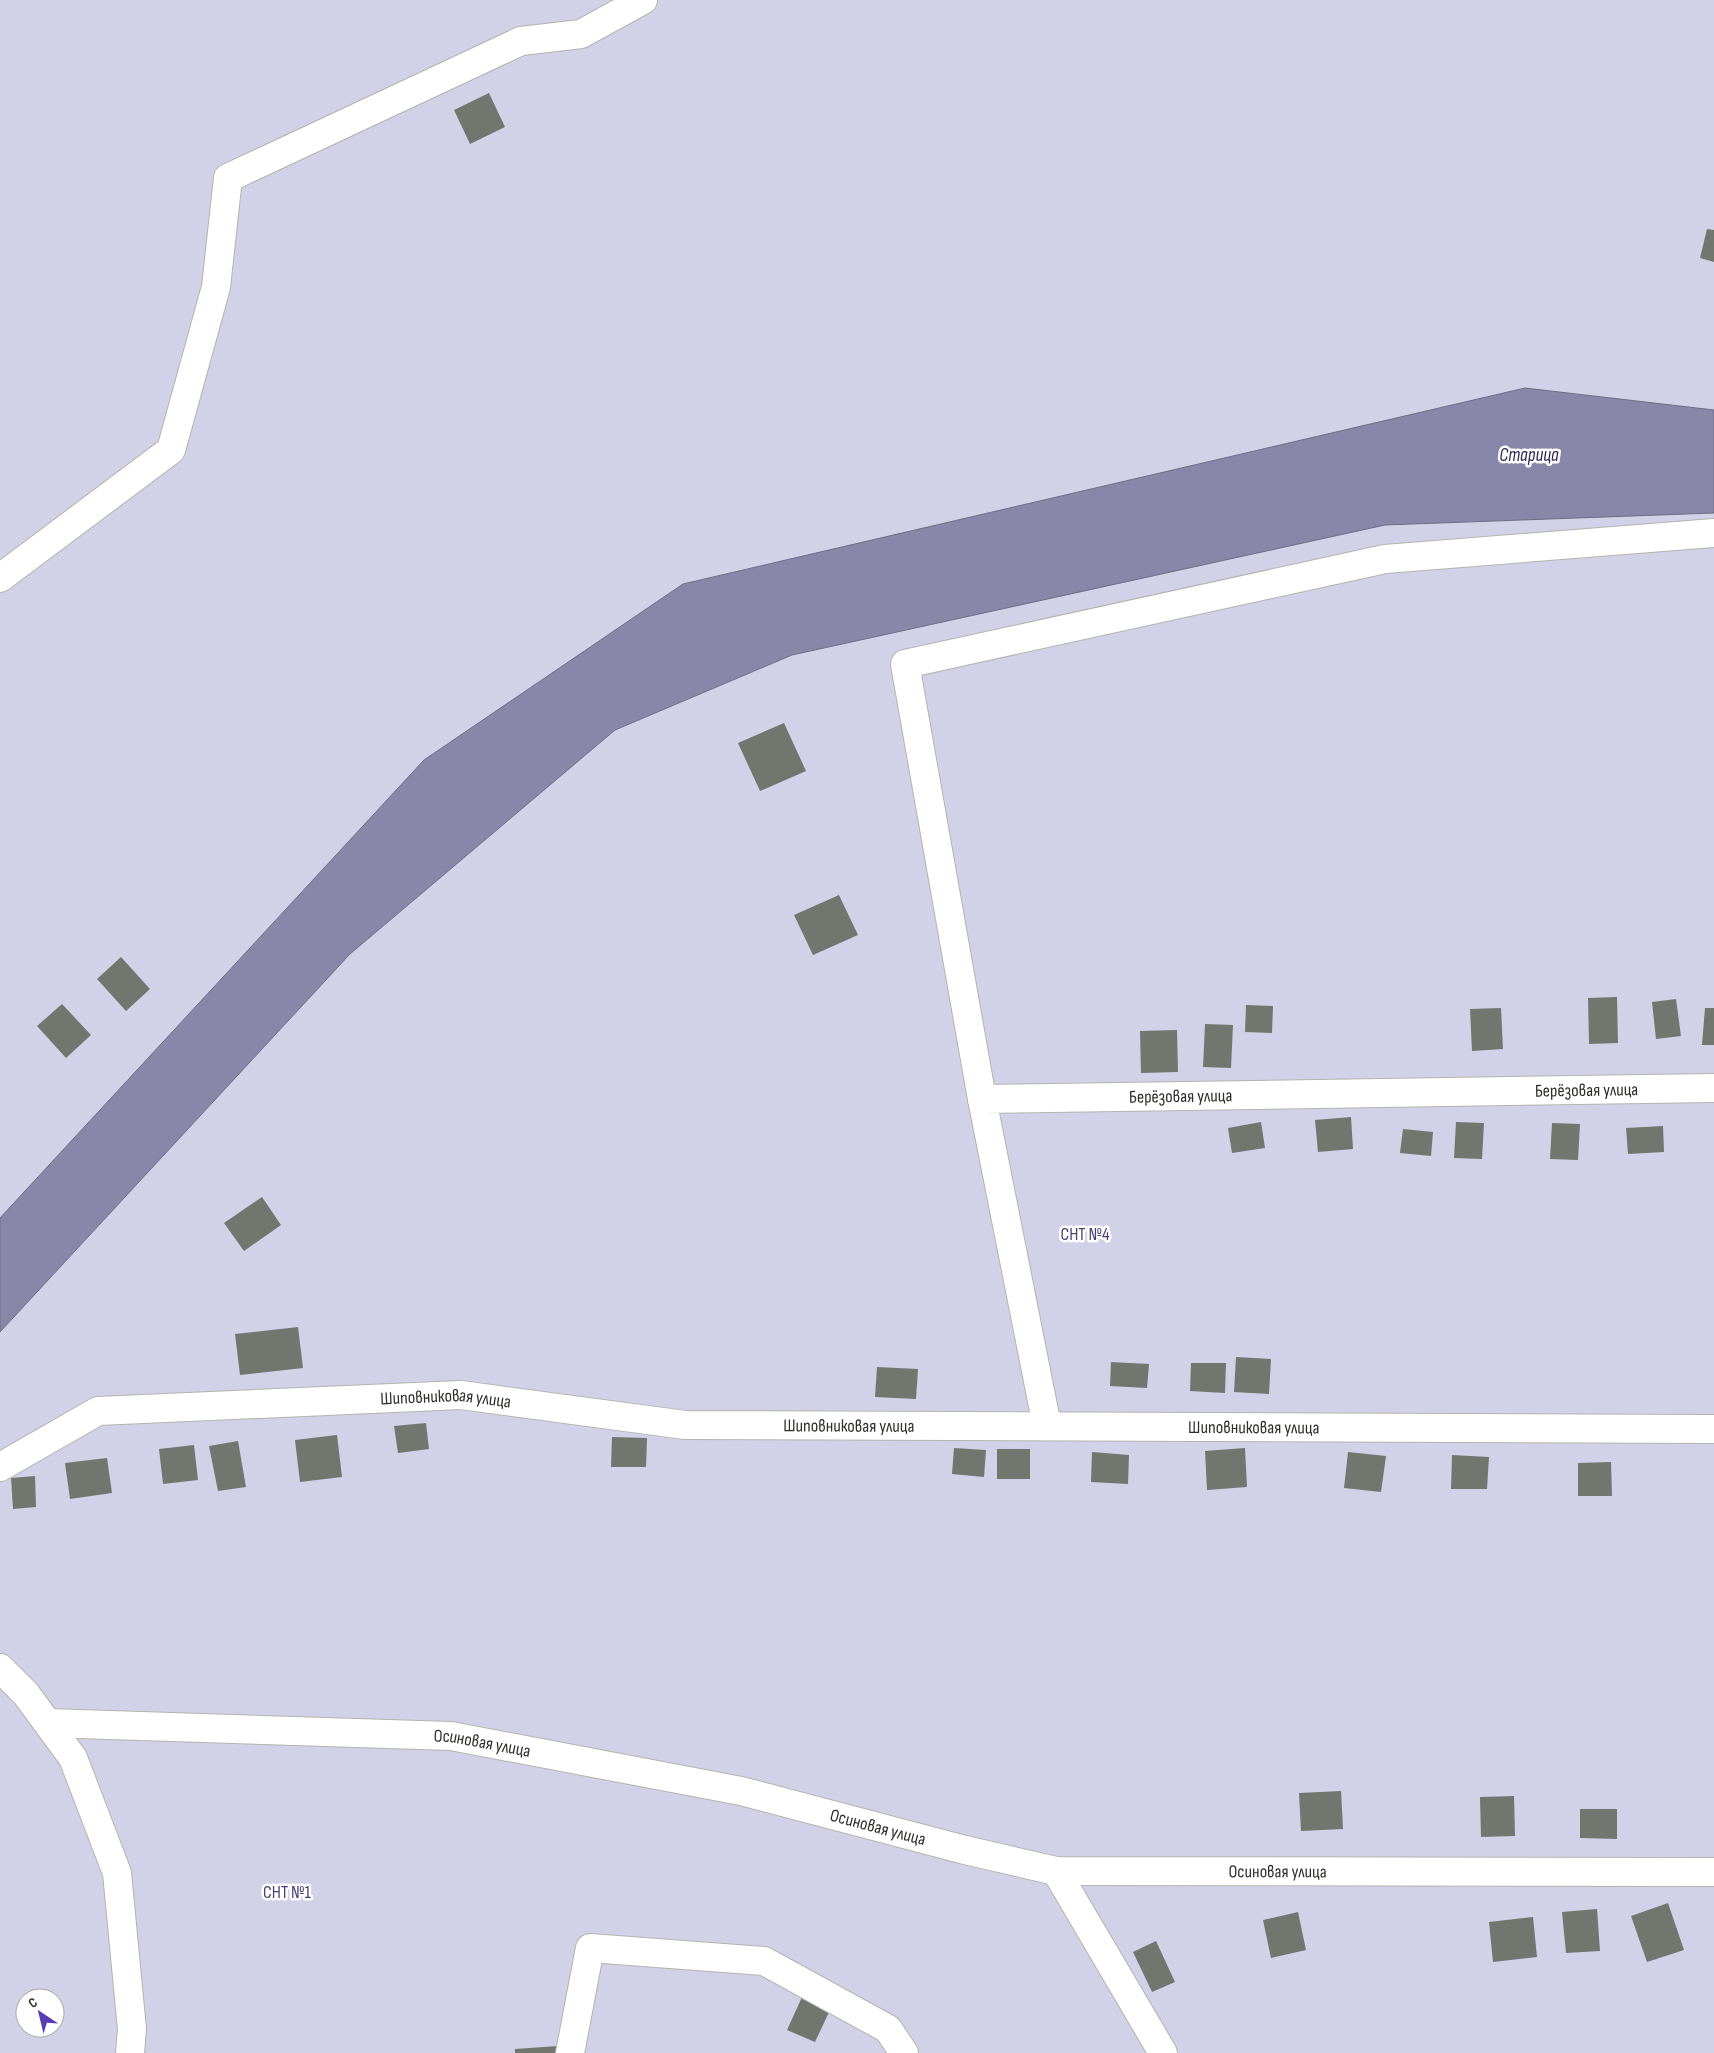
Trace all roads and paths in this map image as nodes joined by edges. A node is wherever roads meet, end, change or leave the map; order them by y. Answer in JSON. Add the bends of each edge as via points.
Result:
{"nodes":[{"id":1,"x":643,"y":0,"type":"edge"},
{"id":2,"x":1714,"y":533,"type":"edge"},
{"id":3,"x":0,"y":578,"type":"edge"},
{"id":4,"x":1714,"y":1088,"type":"edge"},
{"id":5,"x":982,"y":1099,"type":"junction"},
{"id":6,"x":1047,"y":1426,"type":"junction"},
{"id":7,"x":1714,"y":1429,"type":"edge"},
{"id":8,"x":0,"y":1467,"type":"edge"},
{"id":9,"x":0,"y":1668,"type":"edge"},
{"id":10,"x":48,"y":1722,"type":"junction"},
{"id":11,"x":1056,"y":1871,"type":"junction"},
{"id":12,"x":1714,"y":1872,"type":"edge"},
{"id":13,"x":130,"y":2053,"type":"edge"},
{"id":14,"x":570,"y":2053,"type":"edge"},
{"id":15,"x":904,"y":2053,"type":"edge"},
{"id":16,"x":1164,"y":2053,"type":"edge"}],
"edges":[{"from":1,"to":3,"type":"street","via":[[581,34],[521,42],[228,178],[216,286],[171,450]]},
{"from":2,"to":5,"type":"street","via":[[1386,559],[905,664]]},
{"from":4,"to":5,"type":"street","name":"Берёзовая улица"},
{"from":5,"to":6,"type":"street"},
{"from":6,"to":7,"type":"street","name":"Шиповниковая улица"},
{"from":6,"to":8,"type":"street","name":"Шиповниковая улица","via":[[685,1425],[461,1395],[98,1411]]},
{"from":9,"to":10,"type":"street"},
{"from":10,"to":11,"type":"street","name":"Осиновая улица","via":[[451,1736],[741,1791]]},
{"from":10,"to":13,"type":"street","via":[[73,1758],[118,1872],[132,2029]]},
{"from":11,"to":12,"type":"street","name":"Осиновая улица"},
{"from":11,"to":16,"type":"street"},
{"from":14,"to":15,"type":"street","via":[[590,1948],[764,1961],[888,2029]]}]}
